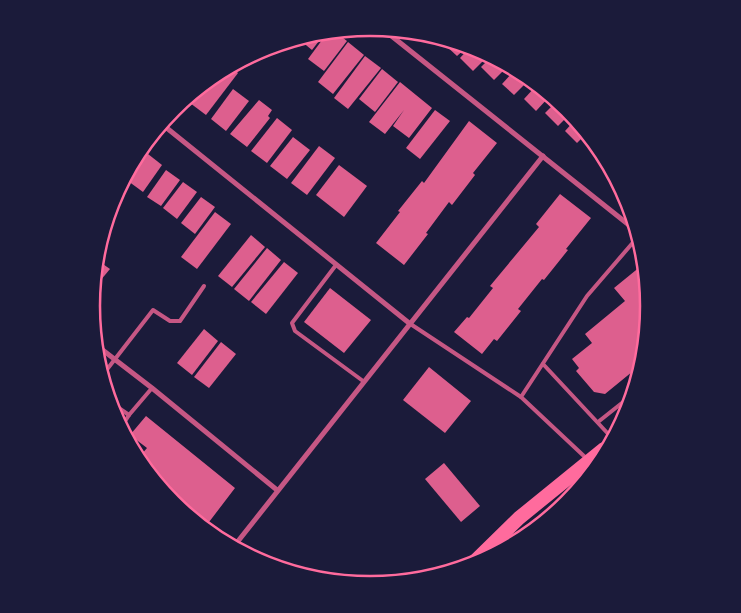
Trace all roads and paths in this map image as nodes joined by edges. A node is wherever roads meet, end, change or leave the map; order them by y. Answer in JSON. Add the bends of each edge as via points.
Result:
{"nodes":[{"id":1,"x":394,"y":38,"type":"edge"},
{"id":2,"x":167,"y":129,"type":"edge"},
{"id":3,"x":542,"y":156,"type":"junction"},
{"id":4,"x":627,"y":224,"type":"edge"},
{"id":5,"x":633,"y":242,"type":"edge"},
{"id":6,"x":336,"y":265,"type":"junction"},
{"id":7,"x":204,"y":286,"type":"dead end"},
{"id":8,"x":409,"y":323,"type":"junction"},
{"id":9,"x":104,"y":351,"type":"edge"},
{"id":10,"x":115,"y":360,"type":"junction"},
{"id":11,"x":543,"y":364,"type":"junction"},
{"id":12,"x":107,"y":368,"type":"edge"},
{"id":13,"x":363,"y":381,"type":"junction"},
{"id":14,"x":152,"y":388,"type":"junction"},
{"id":15,"x":521,"y":397,"type":"junction"},
{"id":16,"x":623,"y":402,"type":"edge"},
{"id":17,"x":121,"y":409,"type":"edge"},
{"id":18,"x":129,"y":415,"type":"junction"},
{"id":19,"x":126,"y":420,"type":"edge"},
{"id":20,"x":598,"y":422,"type":"junction"},
{"id":21,"x":609,"y":434,"type":"edge"},
{"id":22,"x":596,"y":455,"type":"edge"},
{"id":23,"x":589,"y":461,"type":"junction"},
{"id":24,"x":277,"y":490,"type":"junction"},
{"id":25,"x":237,"y":542,"type":"edge"},
{"id":26,"x":485,"y":551,"type":"edge"}],
"edges":[{"from":1,"to":3,"type":"street"},
{"from":2,"to":6,"type":"street"},
{"from":3,"to":4,"type":"street"},
{"from":3,"to":8,"type":"street"},
{"from":5,"to":11,"type":"lane","via":[[587,296]]},
{"from":6,"to":8,"type":"street"},
{"from":6,"to":13,"type":"lane","via":[[292,323],[295,331]]},
{"from":7,"to":10,"type":"lane","via":[[180,321],[170,321],[153,310]]},
{"from":8,"to":13,"type":"street"},
{"from":8,"to":15,"type":"lane"},
{"from":9,"to":10,"type":"street"},
{"from":10,"to":12,"type":"lane"},
{"from":10,"to":14,"type":"street"},
{"from":11,"to":15,"type":"lane"},
{"from":11,"to":20,"type":"lane"},
{"from":13,"to":24,"type":"street"},
{"from":14,"to":18,"type":"lane"},
{"from":14,"to":24,"type":"street"},
{"from":15,"to":23,"type":"lane"},
{"from":16,"to":20,"type":"lane"},
{"from":17,"to":18,"type":"lane"},
{"from":18,"to":19,"type":"lane"},
{"from":20,"to":21,"type":"lane"},
{"from":22,"to":23,"type":"highway"},
{"from":23,"to":26,"type":"highway","via":[[513,523]]},
{"from":24,"to":25,"type":"street"}]}
